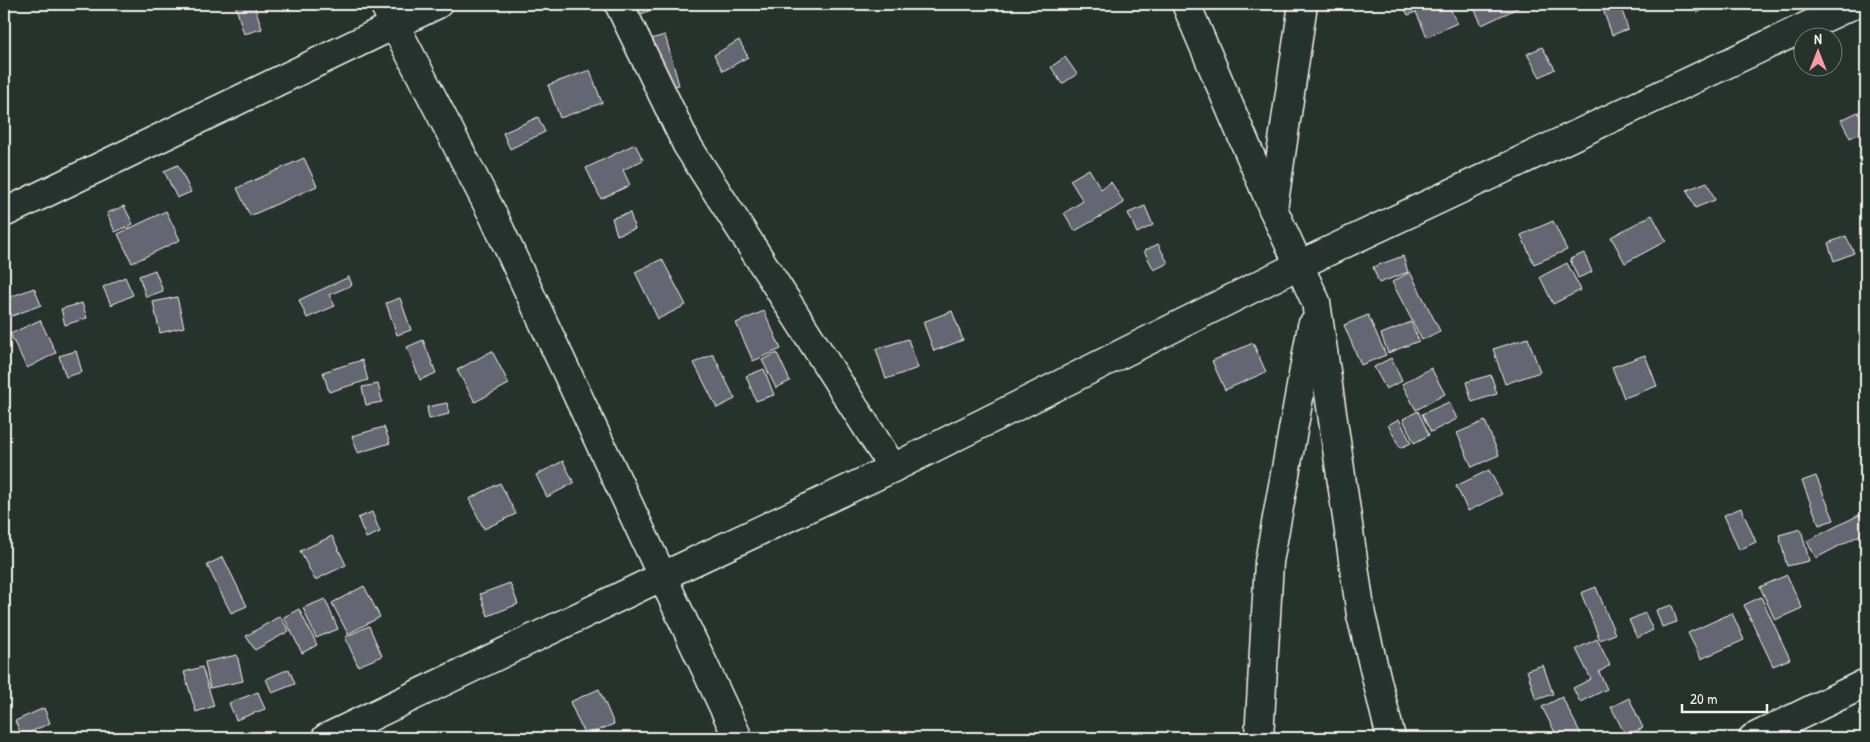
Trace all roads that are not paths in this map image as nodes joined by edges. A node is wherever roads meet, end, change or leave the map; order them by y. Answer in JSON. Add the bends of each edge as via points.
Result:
{"nodes":[{"id":1,"x":438,"y":4,"type":"edge"},
{"id":2,"x":619,"y":4,"type":"edge"},
{"id":3,"x":1186,"y":4,"type":"edge"},
{"id":4,"x":1303,"y":4,"type":"edge"},
{"id":5,"x":1854,"y":4,"type":"edge"},
{"id":6,"x":390,"y":14,"type":"edge"},
{"id":7,"x":1273,"y":209,"type":"junction"},
{"id":8,"x":4,"y":212,"type":"edge"},
{"id":9,"x":1300,"y":265,"type":"junction"},
{"id":10,"x":1316,"y":302,"type":"junction"},
{"id":11,"x":893,"y":468,"type":"junction"},
{"id":12,"x":663,"y":576,"type":"junction"},
{"id":13,"x":1866,"y":683,"type":"edge"},
{"id":14,"x":326,"y":738,"type":"edge"},
{"id":15,"x":738,"y":738,"type":"edge"},
{"id":16,"x":1259,"y":738,"type":"edge"},
{"id":17,"x":1391,"y":738,"type":"edge"},
{"id":18,"x":1754,"y":738,"type":"edge"}],
"edges":[{"from":1,"to":6,"type":"street"},
{"from":2,"to":11,"type":"street","via":[[687,145]]},
{"from":3,"to":7,"type":"street"},
{"from":4,"to":7,"type":"street"},
{"from":5,"to":9,"type":"street"},
{"from":6,"to":8,"type":"street"},
{"from":6,"to":12,"type":"street","via":[[493,215]]},
{"from":7,"to":9,"type":"street"},
{"from":9,"to":10,"type":"street"},
{"from":9,"to":11,"type":"street"},
{"from":10,"to":16,"type":"street","via":[[1270,562]]},
{"from":10,"to":17,"type":"street","via":[[1361,615]]},
{"from":11,"to":12,"type":"street"},
{"from":12,"to":14,"type":"street"},
{"from":12,"to":15,"type":"street"},
{"from":13,"to":18,"type":"street"}]}
